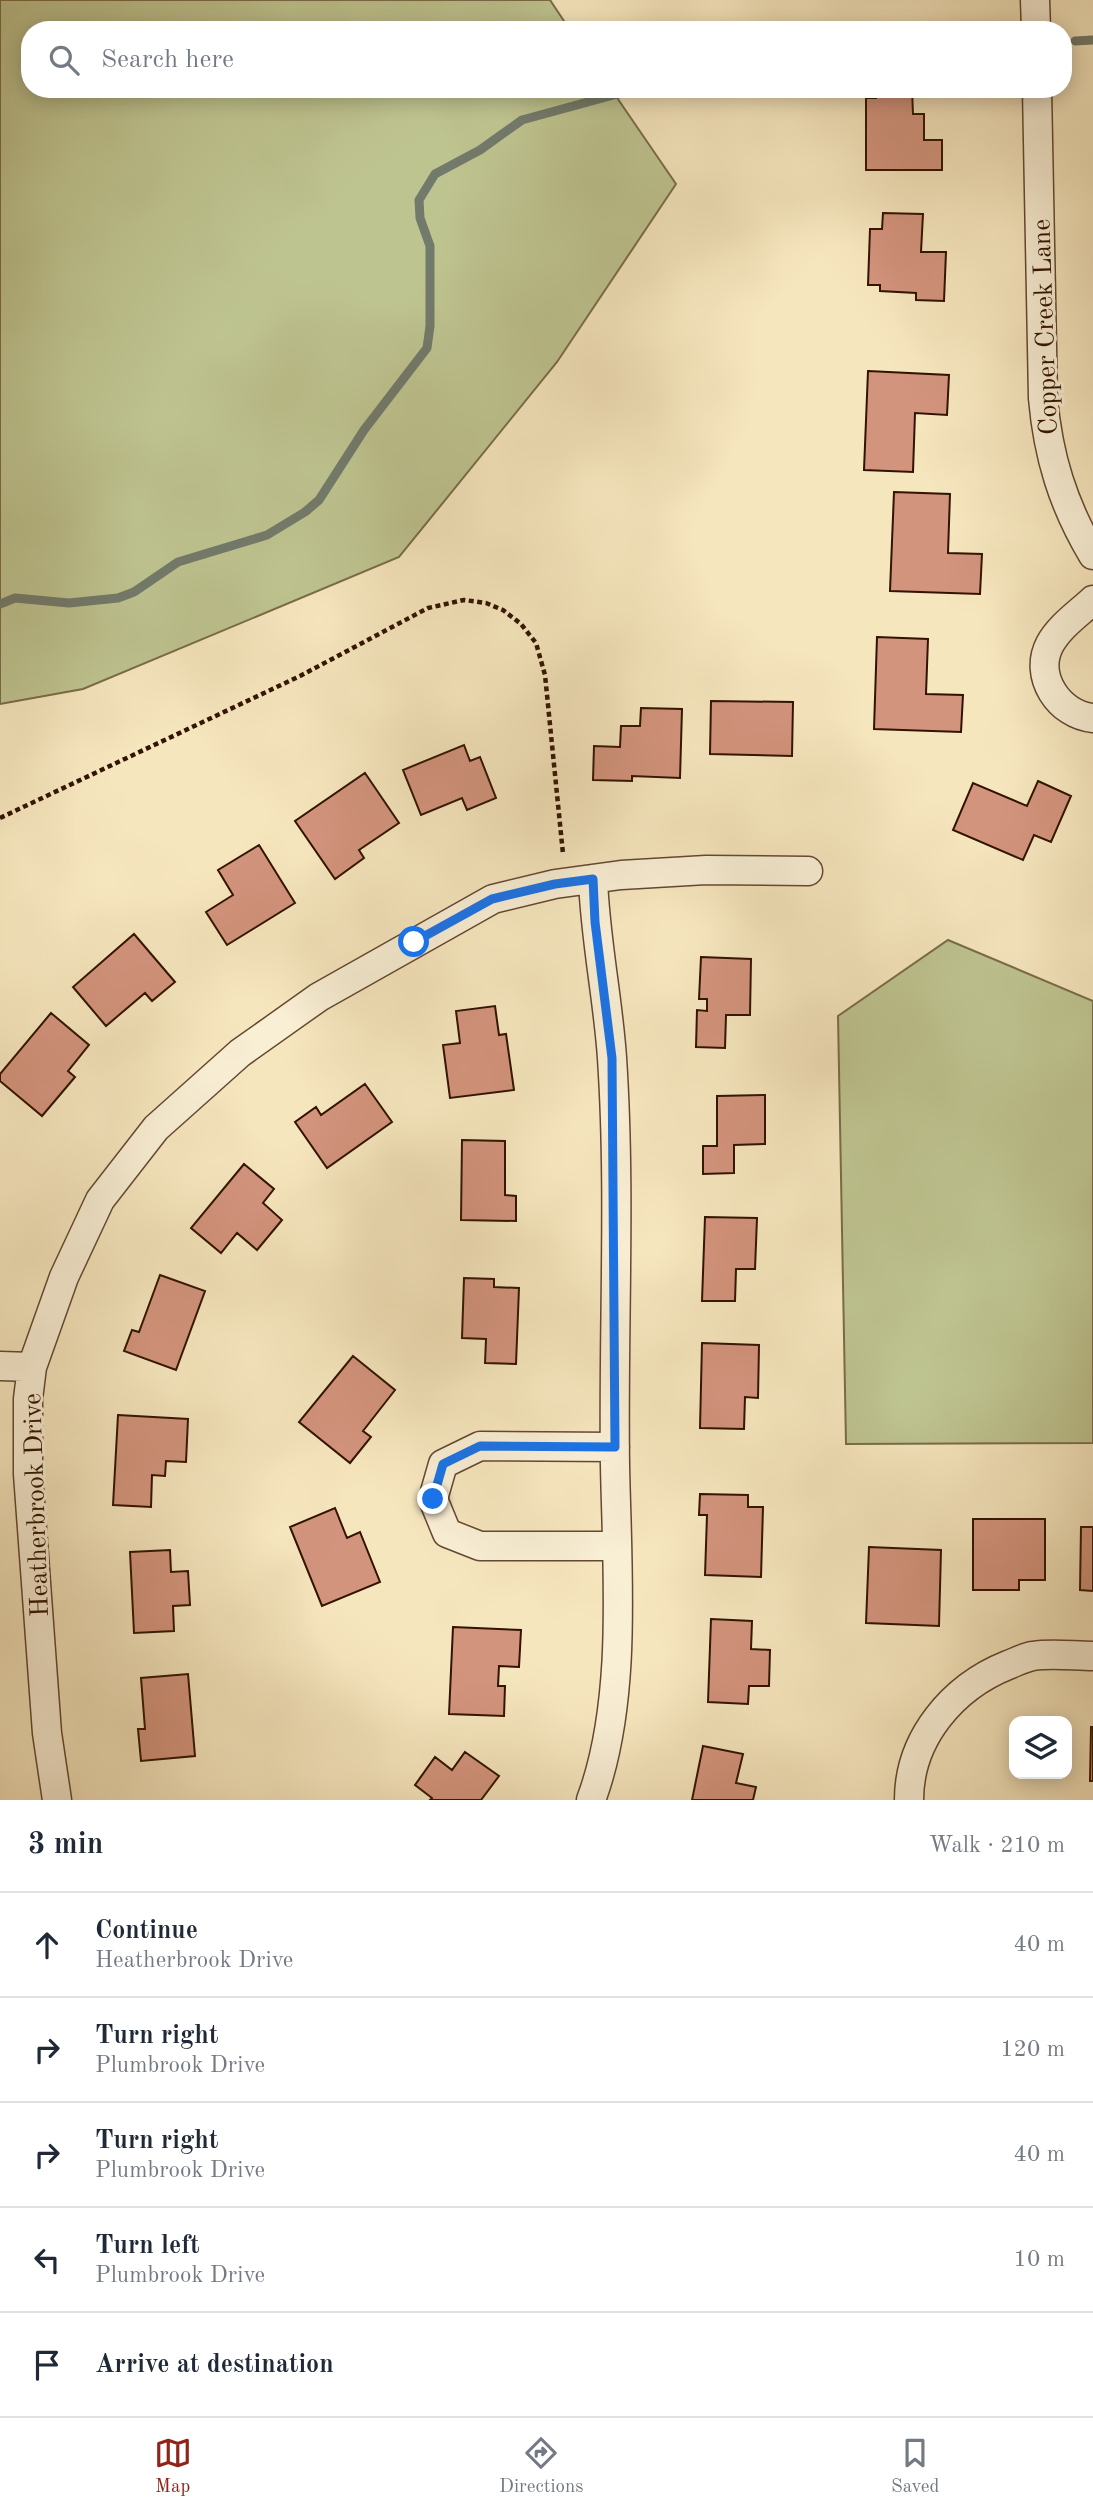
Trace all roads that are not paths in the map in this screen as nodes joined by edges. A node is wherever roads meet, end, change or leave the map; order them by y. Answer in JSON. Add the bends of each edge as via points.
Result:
{"nodes":[{"id":1,"x":1035,"y":0,"type":"edge"},
{"id":2,"x":1036,"y":21,"type":"edge"},
{"id":3,"x":1037,"y":98,"type":"edge"},
{"id":4,"x":1093,"y":555,"type":"edge"},
{"id":5,"x":1093,"y":600,"type":"edge"},
{"id":6,"x":1093,"y":718,"type":"edge"},
{"id":7,"x":808,"y":870,"type":"dead end"},
{"id":8,"x":580,"y":880,"type":"junction"},
{"id":9,"x":0,"y":1366,"type":"edge"},
{"id":10,"x":32,"y":1367,"type":"junction"},
{"id":11,"x":615,"y":1447,"type":"junction"},
{"id":12,"x":616,"y":1546,"type":"junction"},
{"id":13,"x":1093,"y":1656,"type":"edge"},
{"id":14,"x":57,"y":1800,"type":"edge"},
{"id":15,"x":591,"y":1800,"type":"edge"},
{"id":16,"x":909,"y":1800,"type":"edge"}],
"edges":[{"from":1,"to":2,"type":"street"},
{"from":3,"to":4,"type":"street","name":"Copper Creek Lane","via":[[1046,437],[1064,497]]},
{"from":5,"to":6,"type":"street","via":[[1049,646],[1045,669],[1048,684],[1065,708]]},
{"from":7,"to":8,"type":"street","name":"Heatherbrook Drive","via":[[706,870]]},
{"from":8,"to":10,"type":"street","name":"Heatherbrook Drive","via":[[492,899],[319,997],[240,1053],[156,1128],[100,1200],[64,1276]]},
{"from":8,"to":11,"type":"street","via":[[595,922],[612,1058]]},
{"from":9,"to":10,"type":"street"},
{"from":10,"to":14,"type":"street","name":"Heatherbrook Drive","via":[[28,1474],[47,1733]]},
{"from":11,"to":12,"type":"street"},
{"from":11,"to":12,"type":"street","via":[[480,1446],[443,1464],[433,1499],[447,1533],[480,1546]]},
{"from":12,"to":15,"type":"street","via":[[613,1704],[604,1765]]},
{"from":13,"to":16,"type":"street","via":[[1032,1656],[981,1676],[946,1706],[922,1741]]}]}
